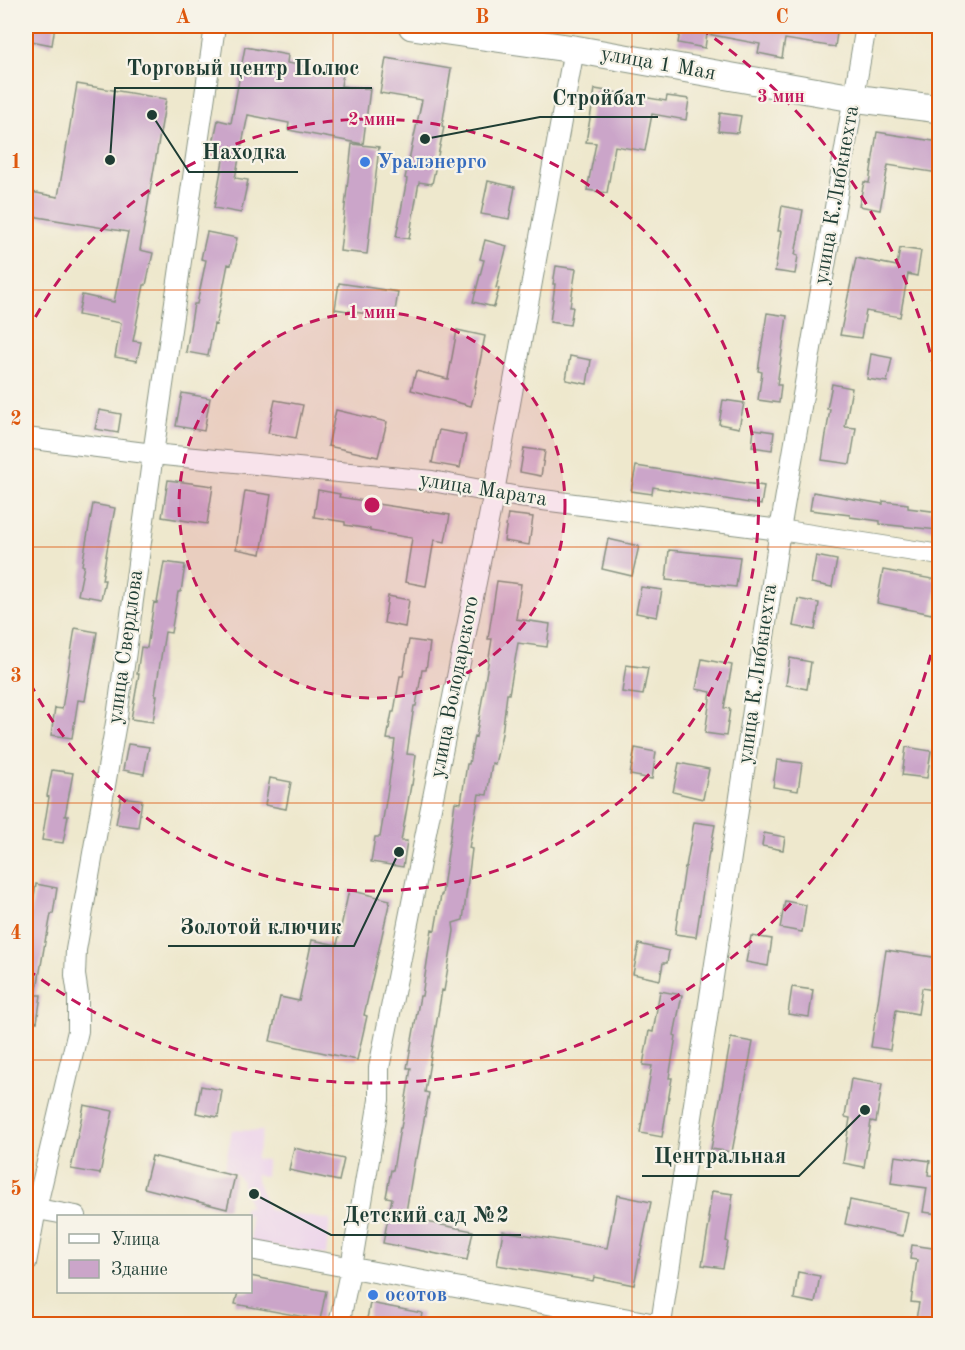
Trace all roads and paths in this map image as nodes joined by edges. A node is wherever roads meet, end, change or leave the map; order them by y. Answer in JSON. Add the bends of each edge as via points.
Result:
{"nodes":[{"id":1,"x":215,"y":26,"type":"edge"},
{"id":2,"x":412,"y":26,"type":"edge"},
{"id":3,"x":866,"y":26,"type":"edge"},
{"id":4,"x":574,"y":49,"type":"junction"},
{"id":5,"x":853,"y":98,"type":"junction"},
{"id":6,"x":939,"y":109,"type":"edge"},
{"id":7,"x":26,"y":438,"type":"edge"},
{"id":8,"x":153,"y":454,"type":"junction"},
{"id":9,"x":494,"y":492,"type":"junction"},
{"id":10,"x":780,"y":530,"type":"junction"},
{"id":11,"x":939,"y":555,"type":"edge"},
{"id":12,"x":31,"y":1208,"type":"edge"},
{"id":13,"x":70,"y":1215,"type":"edge"},
{"id":14,"x":252,"y":1249,"type":"edge"},
{"id":15,"x":26,"y":1263,"type":"edge"},
{"id":16,"x":351,"y":1267,"type":"junction"},
{"id":17,"x":339,"y":1324,"type":"edge"},
{"id":18,"x":656,"y":1324,"type":"edge"},
{"id":19,"x":661,"y":1324,"type":"edge"}],
"edges":[{"from":1,"to":8,"type":"street","name":"улица Свердлова"},
{"from":2,"to":4,"type":"main road","name":"улица 1 Мая"},
{"from":3,"to":5,"type":"street","name":"улица К.Либкнехта"},
{"from":4,"to":5,"type":"main road","name":"улица 1 Мая"},
{"from":4,"to":9,"type":"street","name":"улица Володарского"},
{"from":5,"to":6,"type":"main road","name":"улица 1 Мая"},
{"from":5,"to":10,"type":"street","name":"улица К.Либкнехта"},
{"from":7,"to":8,"type":"street","name":"улица Марата"},
{"from":8,"to":9,"type":"street","name":"улица Марата","via":[[432,481]]},
{"from":8,"to":12,"type":"street","name":"улица Свердлова","via":[[117,717],[76,950],[78,1031]]},
{"from":9,"to":10,"type":"street","name":"улица Марата"},
{"from":9,"to":16,"type":"street","name":"улица Володарского","via":[[379,1068],[379,1100]]},
{"from":10,"to":11,"type":"street","name":"улица Марата"},
{"from":10,"to":19,"type":"street","name":"улица К.Либкнехта"},
{"from":12,"to":13,"type":"street"},
{"from":12,"to":15,"type":"street","name":"улица Свердлова"},
{"from":14,"to":16,"type":"street"},
{"from":16,"to":17,"type":"street","name":"улица Володарского"},
{"from":16,"to":18,"type":"street"}]}
